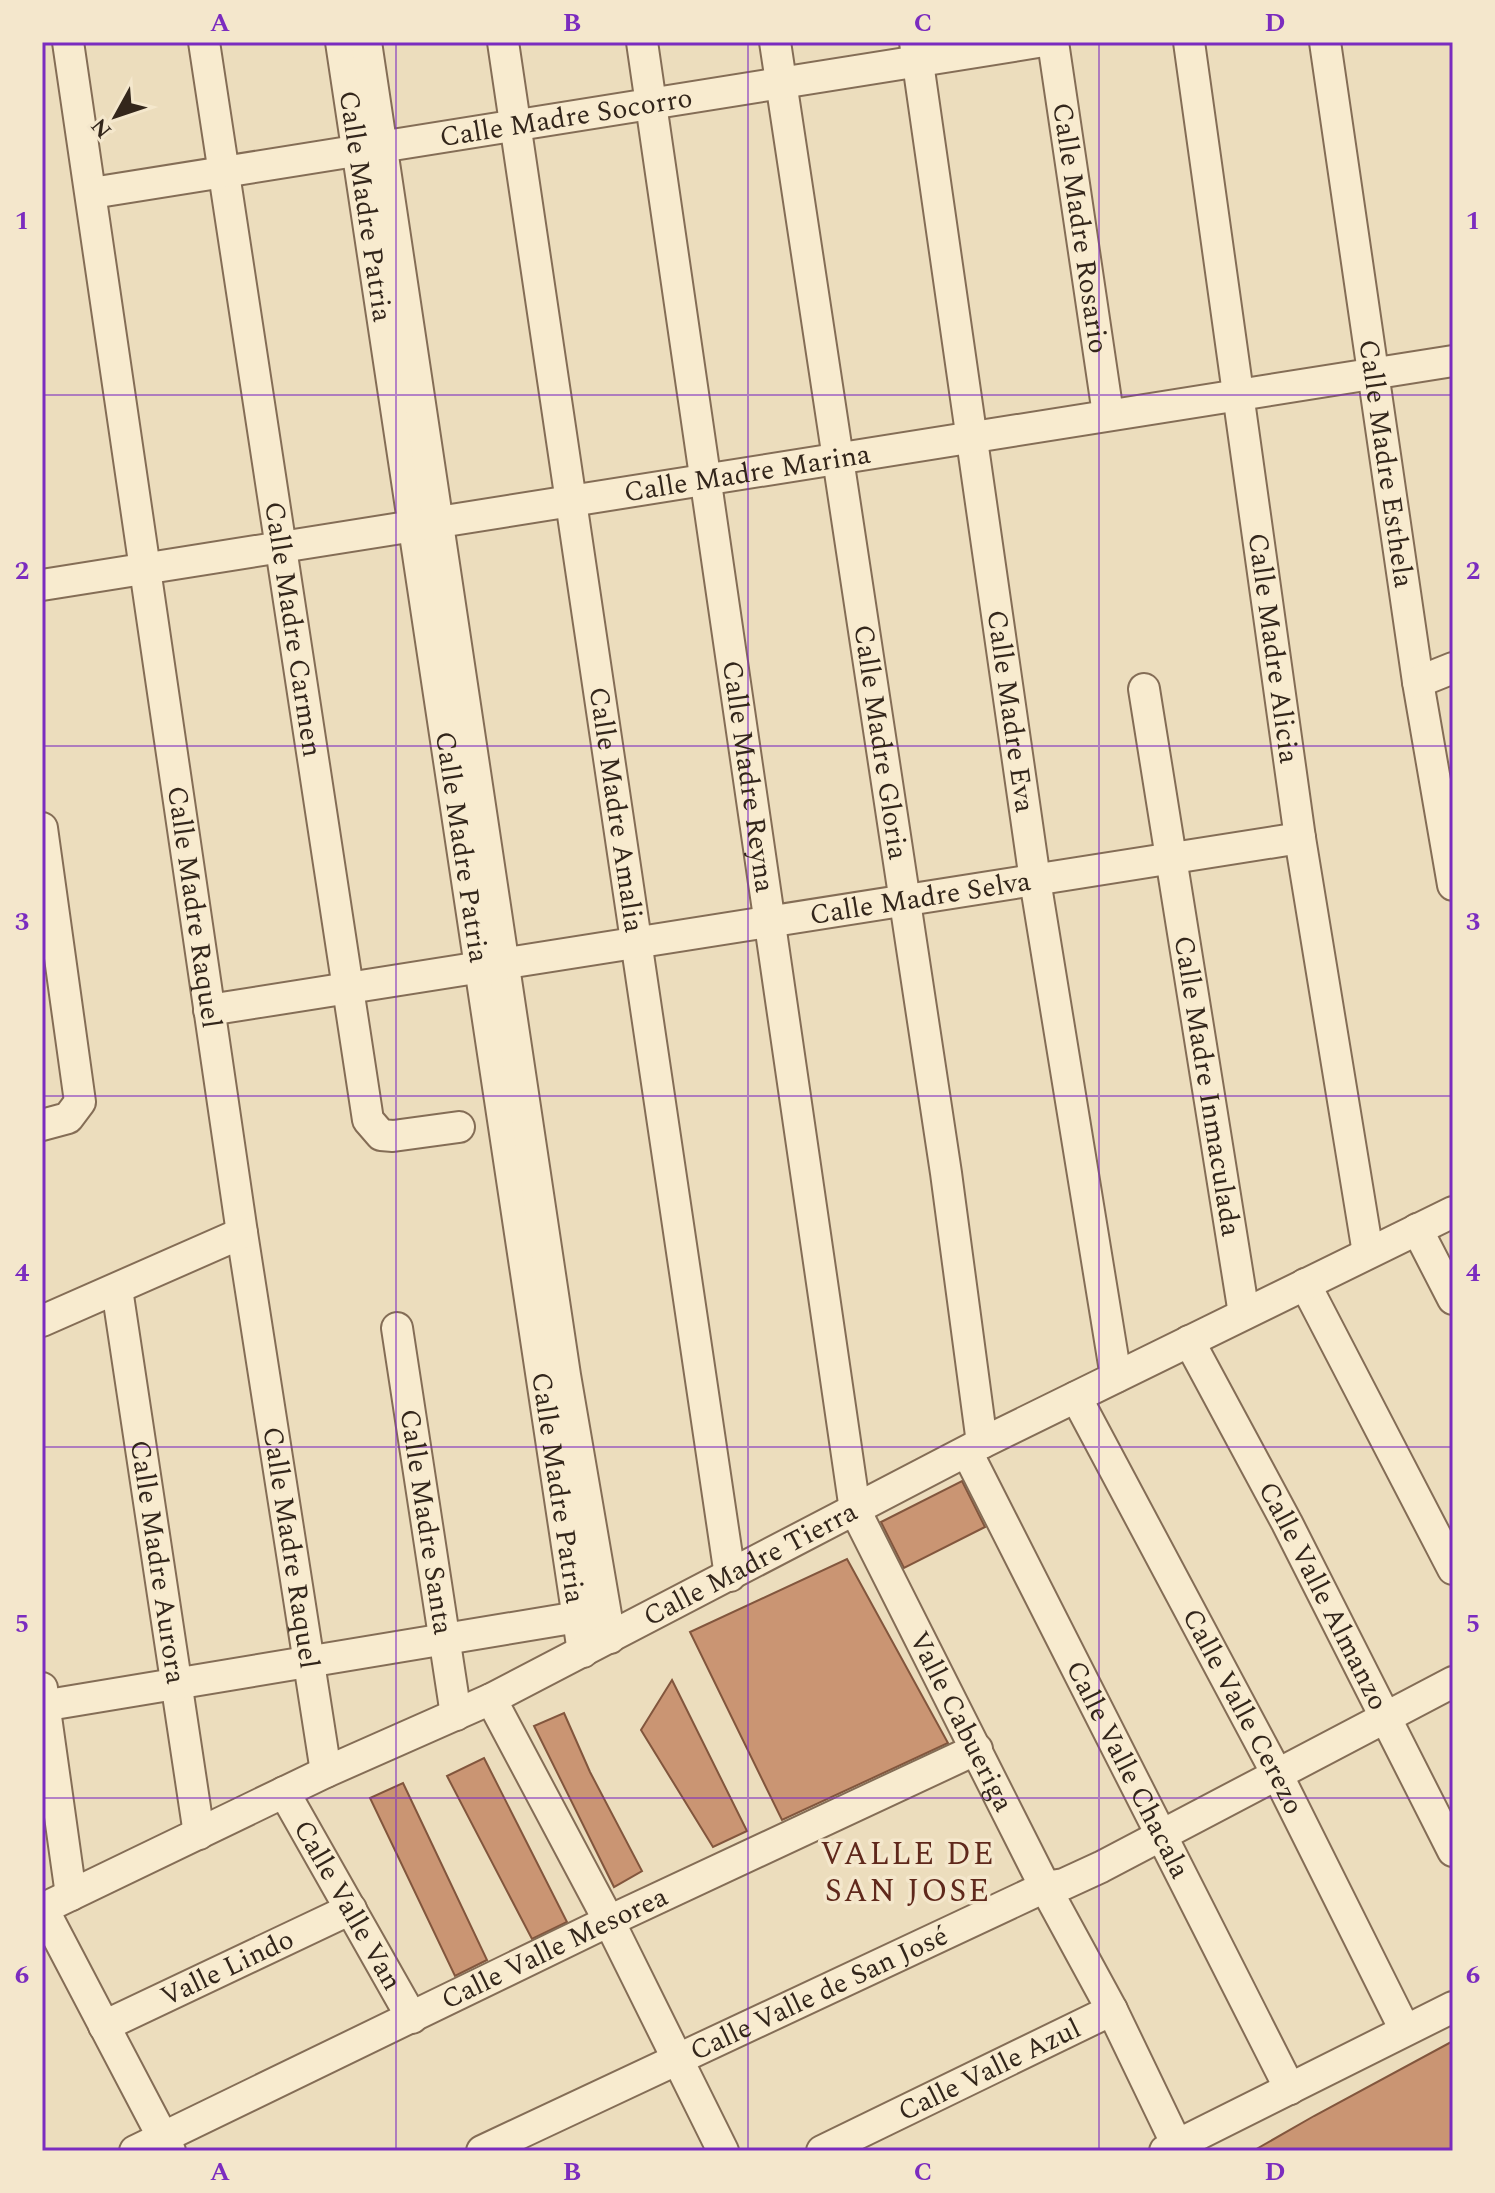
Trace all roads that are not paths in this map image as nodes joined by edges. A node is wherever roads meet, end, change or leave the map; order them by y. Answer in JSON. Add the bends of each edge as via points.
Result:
{"nodes":[{"id":1,"x":68,"y":42,"type":"edge"},
{"id":2,"x":204,"y":42,"type":"edge"},
{"id":3,"x":341,"y":42,"type":"edge"},
{"id":4,"x":366,"y":42,"type":"edge"},
{"id":5,"x":503,"y":42,"type":"edge"},
{"id":6,"x":642,"y":42,"type":"edge"},
{"id":7,"x":775,"y":42,"type":"edge"},
{"id":8,"x":1038,"y":42,"type":"edge"},
{"id":9,"x":1053,"y":42,"type":"edge"},
{"id":10,"x":1189,"y":42,"type":"edge"},
{"id":11,"x":1325,"y":42,"type":"edge"},
{"id":12,"x":916,"y":51,"type":"edge"},
{"id":13,"x":781,"y":82,"type":"junction"},
{"id":14,"x":651,"y":102,"type":"junction"},
{"id":15,"x":515,"y":125,"type":"junction"},
{"id":16,"x":368,"y":147,"type":"junction"},
{"id":17,"x":224,"y":170,"type":"junction"},
{"id":18,"x":92,"y":193,"type":"junction"},
{"id":19,"x":1453,"y":361,"type":"edge"},
{"id":20,"x":1371,"y":371,"type":"junction"},
{"id":21,"x":1237,"y":393,"type":"junction"},
{"id":22,"x":1108,"y":414,"type":"junction"},
{"id":23,"x":973,"y":436,"type":"junction"},
{"id":24,"x":837,"y":458,"type":"junction"},
{"id":25,"x":704,"y":478,"type":"junction"},
{"id":26,"x":568,"y":499,"type":"junction"},
{"id":27,"x":426,"y":523,"type":"junction"},
{"id":28,"x":280,"y":547,"type":"junction"},
{"id":29,"x":146,"y":567,"type":"junction"},
{"id":30,"x":42,"y":585,"type":"edge"},
{"id":31,"x":1453,"y":668,"type":"edge"},
{"id":32,"x":1418,"y":682,"type":"junction"},
{"id":33,"x":1144,"y":689,"type":"dead end"},
{"id":34,"x":42,"y":828,"type":"edge"},
{"id":35,"x":1300,"y":838,"type":"junction"},
{"id":36,"x":1169,"y":857,"type":"junction"},
{"id":37,"x":1035,"y":880,"type":"junction"},
{"id":38,"x":1453,"y":885,"type":"edge"},
{"id":39,"x":903,"y":899,"type":"junction"},
{"id":40,"x":772,"y":921,"type":"junction"},
{"id":41,"x":635,"y":942,"type":"junction"},
{"id":42,"x":492,"y":965,"type":"junction"},
{"id":43,"x":346,"y":988,"type":"junction"},
{"id":44,"x":209,"y":1010,"type":"junction"},
{"id":45,"x":42,"y":1125,"type":"edge"},
{"id":46,"x":459,"y":1127,"type":"dead end"},
{"id":47,"x":1453,"y":1212,"type":"edge"},
{"id":48,"x":1417,"y":1229,"type":"junction"},
{"id":49,"x":242,"y":1233,"type":"junction"},
{"id":50,"x":1368,"y":1253,"type":"junction"},
{"id":51,"x":1305,"y":1284,"type":"junction"},
{"id":52,"x":117,"y":1289,"type":"junction"},
{"id":53,"x":1453,"y":1299,"type":"edge"},
{"id":54,"x":1244,"y":1314,"type":"junction"},
{"id":55,"x":42,"y":1321,"type":"edge"},
{"id":56,"x":397,"y":1328,"type":"dead end"},
{"id":57,"x":1189,"y":1341,"type":"junction"},
{"id":58,"x":1116,"y":1377,"type":"junction"},
{"id":59,"x":1076,"y":1397,"type":"junction"},
{"id":60,"x":974,"y":1448,"type":"junction"},
{"id":61,"x":855,"y":1510,"type":"junction"},
{"id":62,"x":1453,"y":1569,"type":"edge"},
{"id":63,"x":730,"y":1576,"type":"junction"},
{"id":64,"x":598,"y":1623,"type":"junction"},
{"id":65,"x":444,"y":1641,"type":"junction"},
{"id":66,"x":310,"y":1662,"type":"junction"},
{"id":67,"x":1453,"y":1682,"type":"edge"},
{"id":68,"x":179,"y":1683,"type":"junction"},
{"id":69,"x":491,"y":1699,"type":"junction"},
{"id":70,"x":43,"y":1700,"type":"edge"},
{"id":71,"x":456,"y":1715,"type":"junction"},
{"id":72,"x":1386,"y":1718,"type":"junction"},
{"id":73,"x":977,"y":1749,"type":"junction"},
{"id":74,"x":326,"y":1772,"type":"junction"},
{"id":75,"x":1277,"y":1774,"type":"junction"},
{"id":76,"x":284,"y":1792,"type":"junction"},
{"id":77,"x":199,"y":1834,"type":"junction"},
{"id":78,"x":1163,"y":1835,"type":"junction"},
{"id":79,"x":1453,"y":1851,"type":"edge"},
{"id":80,"x":1045,"y":1887,"type":"junction"},
{"id":81,"x":71,"y":1895,"type":"junction"},
{"id":82,"x":42,"y":1909,"type":"edge"},
{"id":83,"x":351,"y":1909,"type":"junction"},
{"id":84,"x":609,"y":1921,"type":"junction"},
{"id":85,"x":1453,"y":2007,"type":"edge"},
{"id":86,"x":1112,"y":2010,"type":"junction"},
{"id":87,"x":412,"y":2018,"type":"junction"},
{"id":88,"x":104,"y":2026,"type":"junction"},
{"id":89,"x":1405,"y":2030,"type":"junction"},
{"id":90,"x":677,"y":2060,"type":"junction"},
{"id":91,"x":1290,"y":2089,"type":"junction"},
{"id":92,"x":167,"y":2144,"type":"edge"},
{"id":93,"x":1171,"y":2148,"type":"edge"},
{"id":94,"x":135,"y":2151,"type":"edge"},
{"id":95,"x":482,"y":2151,"type":"edge"},
{"id":96,"x":723,"y":2151,"type":"edge"},
{"id":97,"x":822,"y":2151,"type":"edge"}],
"edges":[{"from":1,"to":18,"type":"street","name":"Calle Madre Raquel"},
{"from":2,"to":17,"type":"street","name":"Calle Madre Carmen"},
{"from":3,"to":16,"type":"street","name":"Calle Madre Patria"},
{"from":4,"to":16,"type":"street","name":"Calle Madre Patria"},
{"from":5,"to":15,"type":"street","name":"Calle Madre Amalia"},
{"from":6,"to":14,"type":"street","name":"Calle Madre Reyna"},
{"from":7,"to":13,"type":"street","name":"Calle Madre Gloria"},
{"from":8,"to":12,"type":"street","name":"Calle Madre Socorro"},
{"from":9,"to":22,"type":"street","name":"Calle Madre Rosario"},
{"from":10,"to":21,"type":"street","name":"Calle Madre Alicia"},
{"from":11,"to":20,"type":"street","name":"Calle Madre Esthela"},
{"from":12,"to":13,"type":"street","name":"Calle Madre Socorro"},
{"from":12,"to":23,"type":"street","name":"Calle Madre Eva"},
{"from":13,"to":14,"type":"street","name":"Calle Madre Socorro"},
{"from":13,"to":24,"type":"street","name":"Calle Madre Gloria"},
{"from":14,"to":15,"type":"street","name":"Calle Madre Socorro"},
{"from":14,"to":25,"type":"street","name":"Calle Madre Reyna"},
{"from":15,"to":16,"type":"street","name":"Calle Madre Socorro"},
{"from":15,"to":26,"type":"street","name":"Calle Madre Amalia"},
{"from":16,"to":17,"type":"street","name":"Calle Madre Socorro"},
{"from":16,"to":27,"type":"street","name":"Calle Madre Patria"},
{"from":17,"to":18,"type":"street","name":"Calle Madre Socorro"},
{"from":17,"to":28,"type":"street","name":"Calle Madre Carmen"},
{"from":18,"to":29,"type":"street","name":"Calle Madre Raquel"},
{"from":19,"to":20,"type":"street","name":"Calle Madre Marina"},
{"from":20,"to":21,"type":"street","name":"Calle Madre Marina"},
{"from":20,"to":32,"type":"street","name":"Calle Madre Esthela"},
{"from":21,"to":22,"type":"street","name":"Calle Madre Marina"},
{"from":21,"to":35,"type":"street","name":"Calle Madre Alicia"},
{"from":22,"to":23,"type":"street","name":"Calle Madre Marina"},
{"from":23,"to":24,"type":"street","name":"Calle Madre Marina"},
{"from":23,"to":37,"type":"street","name":"Calle Madre Eva"},
{"from":24,"to":25,"type":"street","name":"Calle Madre Marina"},
{"from":24,"to":39,"type":"street","name":"Calle Madre Gloria"},
{"from":25,"to":26,"type":"street","name":"Calle Madre Marina"},
{"from":25,"to":40,"type":"street","name":"Calle Madre Reyna"},
{"from":26,"to":27,"type":"street","name":"Calle Madre Marina"},
{"from":26,"to":41,"type":"street","name":"Calle Madre Amalia"},
{"from":27,"to":28,"type":"street","name":"Calle Madre Marina"},
{"from":27,"to":42,"type":"street","name":"Calle Madre Patria"},
{"from":28,"to":29,"type":"street","name":"Calle Madre Marina"},
{"from":28,"to":43,"type":"street","name":"Calle Madre Carmen"},
{"from":29,"to":30,"type":"street","name":"Calle Madre Marina"},
{"from":29,"to":44,"type":"street","name":"Calle Madre Raquel"},
{"from":31,"to":32,"type":"street"},
{"from":32,"to":38,"type":"street","name":"Calle Madre Esthela"},
{"from":33,"to":36,"type":"street","name":"Calle Madre Inmaculada"},
{"from":34,"to":45,"type":"street","via":[[80,1102],[68,1118]]},
{"from":35,"to":36,"type":"street","name":"Calle Madre Selva"},
{"from":35,"to":50,"type":"street","name":"Calle Madre Alicia"},
{"from":36,"to":37,"type":"street","name":"Calle Madre Selva"},
{"from":36,"to":54,"type":"street","name":"Calle Madre Inmaculada"},
{"from":37,"to":39,"type":"street","name":"Calle Madre Selva"},
{"from":37,"to":58,"type":"street","name":"Calle Madre Eva"},
{"from":39,"to":40,"type":"street","name":"Calle Madre Selva"},
{"from":39,"to":60,"type":"street","name":"Calle Madre Gloria"},
{"from":40,"to":41,"type":"street","name":"Calle Madre Selva"},
{"from":40,"to":61,"type":"street","name":"Calle Madre Reyna"},
{"from":41,"to":42,"type":"street","name":"Calle Madre Selva"},
{"from":41,"to":63,"type":"street","name":"Calle Madre Amalia"},
{"from":42,"to":43,"type":"street","name":"Calle Madre Selva"},
{"from":42,"to":64,"type":"street","name":"Calle Madre Patria","via":[[565,1375]]},
{"from":43,"to":44,"type":"street","name":"Calle Madre Selva"},
{"from":43,"to":46,"type":"street","name":"Calle Madre Carmen","via":[[372,1128],[393,1136]]},
{"from":44,"to":49,"type":"street","name":"Calle Madre Raquel"},
{"from":47,"to":48,"type":"street","name":"Calle Madre Tierra"},
{"from":48,"to":50,"type":"street","name":"Calle Madre Tierra"},
{"from":48,"to":53,"type":"street"},
{"from":49,"to":52,"type":"street"},
{"from":49,"to":66,"type":"street","name":"Calle Madre Raquel"},
{"from":50,"to":51,"type":"street","name":"Calle Madre Tierra"},
{"from":51,"to":54,"type":"street","name":"Calle Madre Tierra"},
{"from":51,"to":62,"type":"street"},
{"from":52,"to":55,"type":"street"},
{"from":52,"to":68,"type":"street","name":"Calle Madre Aurora"},
{"from":54,"to":57,"type":"street","name":"Calle Madre Tierra"},
{"from":56,"to":65,"type":"street","name":"Calle Madre Santa"},
{"from":57,"to":58,"type":"street","name":"Calle Madre Tierra"},
{"from":57,"to":72,"type":"street","name":"Calle Valle Almanzo"},
{"from":58,"to":59,"type":"street","name":"Calle Madre Tierra"},
{"from":59,"to":60,"type":"street","name":"Calle Madre Tierra"},
{"from":59,"to":75,"type":"street","name":"Calle Valle Cerezo"},
{"from":60,"to":61,"type":"street","name":"Calle Madre Tierra"},
{"from":60,"to":78,"type":"street","name":"Calle Valle Chacala"},
{"from":61,"to":63,"type":"street","name":"Calle Madre Tierra"},
{"from":61,"to":73,"type":"street","name":"Valle Cabueriga"},
{"from":63,"to":64,"type":"street","name":"Calle Madre Tierra"},
{"from":64,"to":65,"type":"street"},
{"from":64,"to":69,"type":"street","name":"Calle Madre Tierra","via":[[583,1652]]},
{"from":65,"to":66,"type":"street"},
{"from":65,"to":71,"type":"street","name":"Calle Madre Santa"},
{"from":66,"to":68,"type":"street"},
{"from":66,"to":74,"type":"street","name":"Calle Madre Raquel"},
{"from":67,"to":72,"type":"street","name":"Calle Valle de San José"},
{"from":68,"to":70,"type":"street"},
{"from":68,"to":77,"type":"street","name":"Calle Madre Aurora"},
{"from":69,"to":71,"type":"street","name":"Calle Madre Tierra"},
{"from":69,"to":84,"type":"street"},
{"from":70,"to":81,"type":"street"},
{"from":71,"to":74,"type":"street","name":"Calle Madre Tierra"},
{"from":72,"to":75,"type":"street","name":"Calle Valle de San José"},
{"from":72,"to":79,"type":"street","name":"Calle Valle Almanzo"},
{"from":73,"to":80,"type":"street","name":"Valle Cabueriga"},
{"from":73,"to":84,"type":"street","name":"Calle Valle Mesorea"},
{"from":74,"to":76,"type":"street","name":"Calle Madre Tierra"},
{"from":75,"to":78,"type":"street","name":"Calle Valle de San José"},
{"from":75,"to":89,"type":"street","name":"Calle Valle Cerezo"},
{"from":76,"to":77,"type":"street","name":"Calle Madre Tierra"},
{"from":76,"to":83,"type":"street","name":"Calle Valle Van"},
{"from":77,"to":81,"type":"street","name":"Calle Madre Tierra"},
{"from":78,"to":80,"type":"street","name":"Calle Valle de San José","via":[[1076,1878]]},
{"from":78,"to":91,"type":"street","name":"Calle Valle Chacala"},
{"from":80,"to":86,"type":"street","name":"Valle Cabueriga"},
{"from":80,"to":90,"type":"street","name":"Calle Valle de San José"},
{"from":81,"to":82,"type":"street","name":"Calle Madre Tierra"},
{"from":82,"to":88,"type":"street"},
{"from":83,"to":87,"type":"street","name":"Calle Valle Van"},
{"from":83,"to":88,"type":"street","name":"Valle Lindo"},
{"from":84,"to":87,"type":"street","name":"Calle Valle Mesorea"},
{"from":84,"to":90,"type":"street"},
{"from":85,"to":89,"type":"street"},
{"from":86,"to":93,"type":"street","name":"Valle Cabueriga"},
{"from":86,"to":97,"type":"street","name":"Calle Valle Azul"},
{"from":87,"to":92,"type":"street","name":"Calle Valle Mesorea"},
{"from":88,"to":92,"type":"street"},
{"from":89,"to":91,"type":"street"},
{"from":90,"to":95,"type":"street","name":"Calle Valle de San José"},
{"from":90,"to":96,"type":"street"},
{"from":91,"to":93,"type":"street"},
{"from":92,"to":94,"type":"street","name":"Calle Valle Mesorea"}]}
